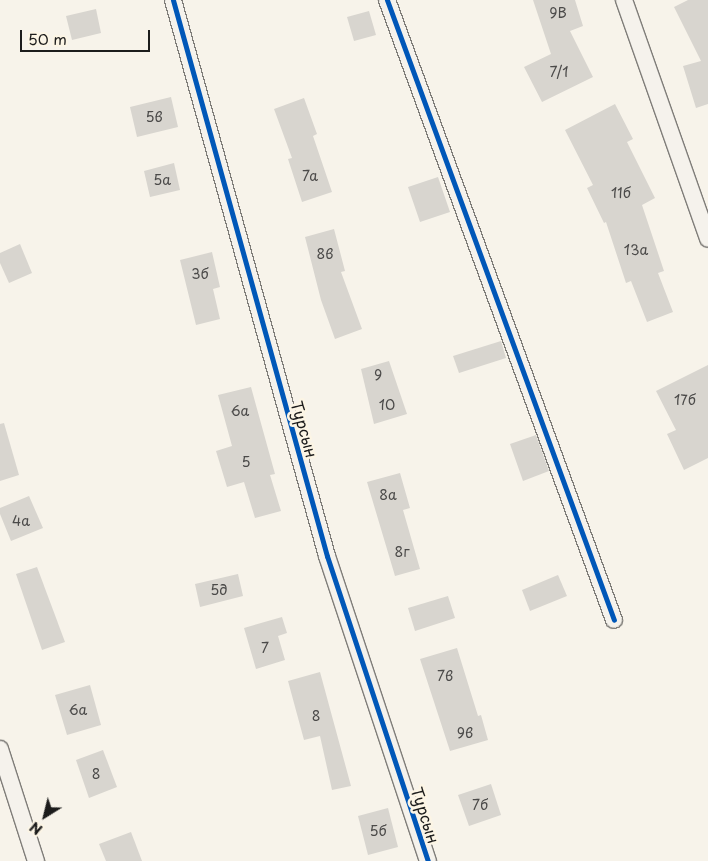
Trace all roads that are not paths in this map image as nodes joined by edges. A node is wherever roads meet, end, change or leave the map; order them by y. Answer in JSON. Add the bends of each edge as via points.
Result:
{"nodes":[{"id":1,"x":173,"y":0,"type":"edge"},
{"id":2,"x":388,"y":0,"type":"edge"},
{"id":3,"x":624,"y":0,"type":"edge"},
{"id":4,"x":708,"y":239,"type":"edge"},
{"id":5,"x":614,"y":620,"type":"dead end"},
{"id":6,"x":0,"y":749,"type":"edge"},
{"id":7,"x":36,"y":861,"type":"edge"},
{"id":8,"x":428,"y":861,"type":"edge"}],
"edges":[{"from":1,"to":8,"type":"street","name":"Турсын","via":[[327,556]]},
{"from":2,"to":5,"type":"street"},
{"from":3,"to":4,"type":"street"},
{"from":6,"to":7,"type":"street"}]}
